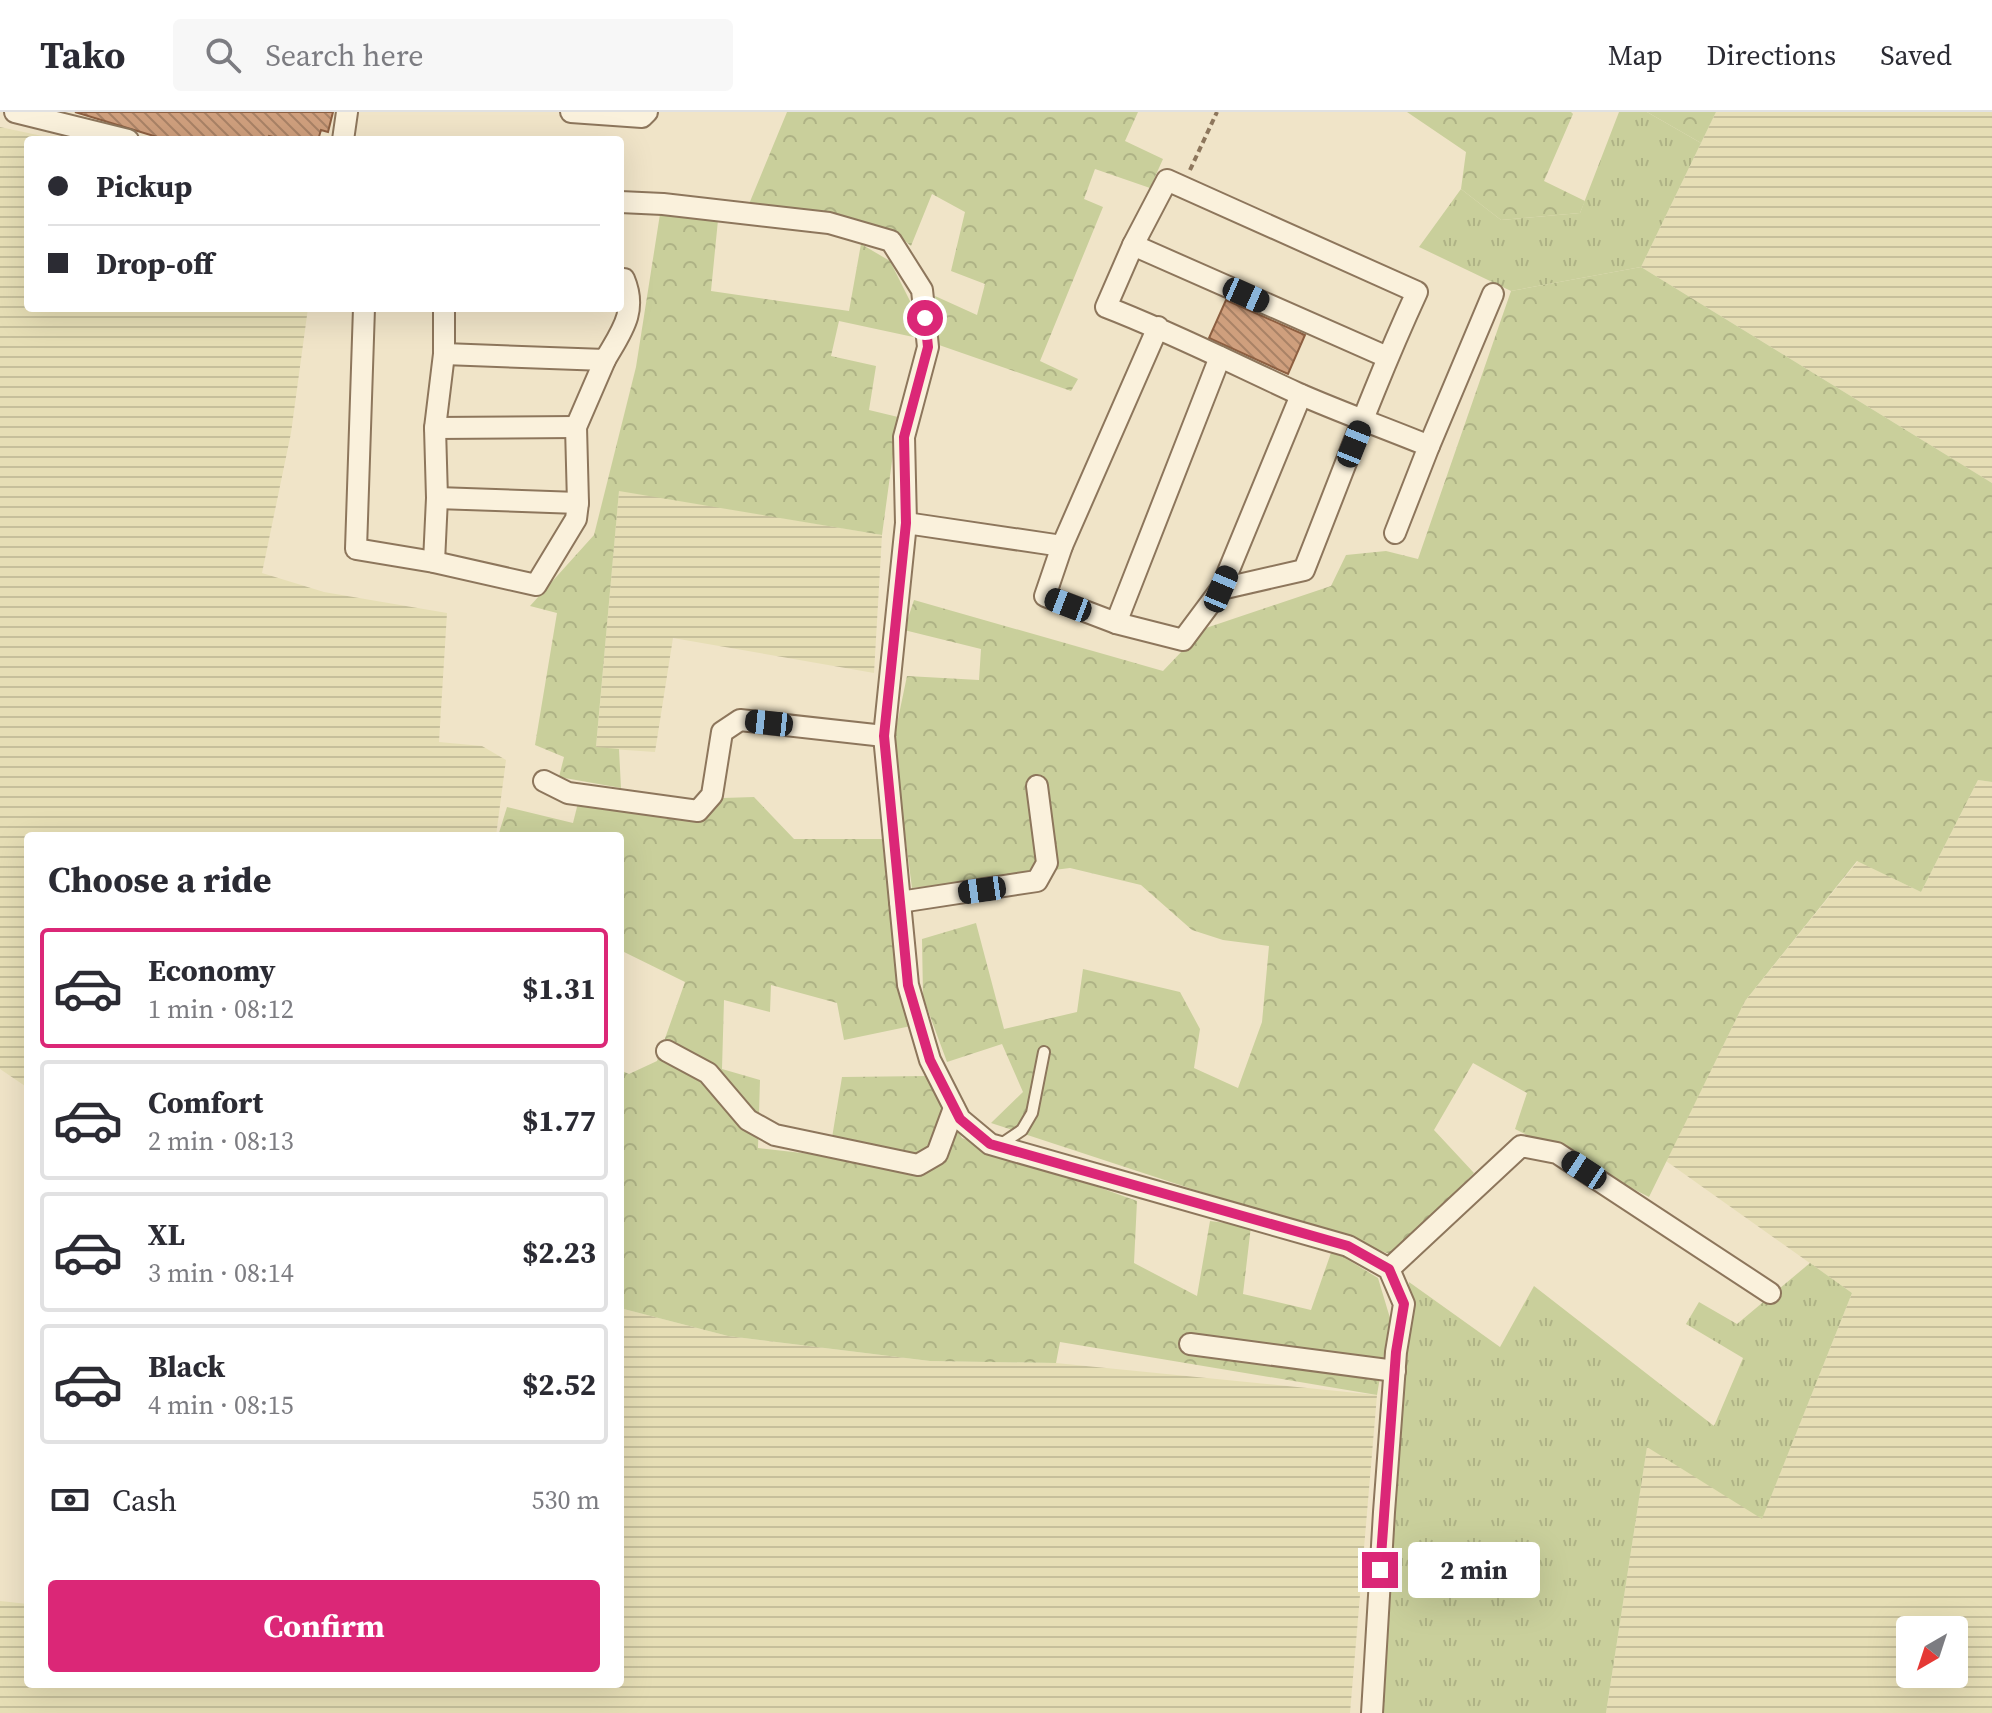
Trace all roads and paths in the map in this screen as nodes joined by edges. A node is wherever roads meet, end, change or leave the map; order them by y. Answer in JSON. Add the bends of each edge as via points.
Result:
{"nodes":[{"id":1,"x":347,"y":112,"type":"edge"},
{"id":2,"x":571,"y":112,"type":"edge"},
{"id":3,"x":647,"y":112,"type":"edge"},
{"id":4,"x":1217,"y":112,"type":"edge"},
{"id":5,"x":24,"y":113,"type":"edge"},
{"id":6,"x":113,"y":136,"type":"edge"},
{"id":7,"x":344,"y":136,"type":"edge"},
{"id":8,"x":1182,"y":186,"type":"junction"},
{"id":9,"x":624,"y":202,"type":"edge"},
{"id":10,"x":1133,"y":245,"type":"junction"},
{"id":11,"x":624,"y":279,"type":"edge"},
{"id":12,"x":1493,"y":294,"type":"dead end"},
{"id":13,"x":364,"y":312,"type":"edge"},
{"id":14,"x":444,"y":312,"type":"edge"},
{"id":15,"x":1158,"y":327,"type":"junction"},
{"id":16,"x":444,"y":354,"type":"junction"},
{"id":17,"x":1220,"y":357,"type":"junction"},
{"id":18,"x":1387,"y":357,"type":"junction"},
{"id":19,"x":605,"y":360,"type":"junction"},
{"id":20,"x":1301,"y":395,"type":"junction"},
{"id":21,"x":1365,"y":419,"type":"junction"},
{"id":22,"x":576,"y":427,"type":"junction"},
{"id":23,"x":435,"y":428,"type":"junction"},
{"id":24,"x":1429,"y":446,"type":"junction"},
{"id":25,"x":437,"y":498,"type":"junction"},
{"id":26,"x":578,"y":503,"type":"junction"},
{"id":27,"x":906,"y":523,"type":"junction"},
{"id":28,"x":1395,"y":533,"type":"dead end"},
{"id":29,"x":1062,"y":546,"type":"junction"},
{"id":30,"x":434,"y":562,"type":"junction"},
{"id":31,"x":1221,"y":589,"type":"junction"},
{"id":32,"x":1116,"y":623,"type":"junction"},
{"id":33,"x":884,"y":736,"type":"junction"},
{"id":34,"x":544,"y":781,"type":"dead end"},
{"id":35,"x":1037,"y":786,"type":"dead end"},
{"id":36,"x":900,"y":902,"type":"junction"},
{"id":37,"x":667,"y":1051,"type":"dead end"},
{"id":38,"x":1044,"y":1052,"type":"dead end"},
{"id":39,"x":954,"y":1108,"type":"junction"},
{"id":40,"x":998,"y":1146,"type":"junction"},
{"id":41,"x":1389,"y":1269,"type":"junction"},
{"id":42,"x":1770,"y":1293,"type":"dead end"},
{"id":43,"x":1190,"y":1344,"type":"dead end"},
{"id":44,"x":1395,"y":1371,"type":"junction"},
{"id":45,"x":1372,"y":1713,"type":"edge"}],
"edges":[{"from":1,"to":7,"type":"street"},
{"from":2,"to":3,"type":"street","via":[[642,117]]},
{"from":4,"to":8,"type":"path"},
{"from":5,"to":6,"type":"street"},
{"from":8,"to":10,"type":"street","via":[[1167,180]]},
{"from":8,"to":18,"type":"street","via":[[1417,292]]},
{"from":9,"to":27,"type":"street","via":[[829,223],[891,241],[922,290],[928,347],[904,437]]},
{"from":10,"to":15,"type":"street","via":[[1106,307]]},
{"from":10,"to":18,"type":"street"},
{"from":11,"to":19,"type":"street","via":[[629,317]]},
{"from":12,"to":24,"type":"street"},
{"from":13,"to":30,"type":"street","via":[[356,549]]},
{"from":14,"to":16,"type":"street"},
{"from":15,"to":17,"type":"street"},
{"from":15,"to":29,"type":"street"},
{"from":16,"to":19,"type":"street"},
{"from":16,"to":23,"type":"street"},
{"from":17,"to":20,"type":"street"},
{"from":17,"to":32,"type":"street"},
{"from":18,"to":21,"type":"street"},
{"from":19,"to":22,"type":"street"},
{"from":20,"to":21,"type":"street"},
{"from":20,"to":31,"type":"street"},
{"from":21,"to":24,"type":"street"},
{"from":21,"to":31,"type":"street","via":[[1304,570]]},
{"from":22,"to":23,"type":"street"},
{"from":22,"to":26,"type":"street"},
{"from":23,"to":25,"type":"street"},
{"from":24,"to":28,"type":"street"},
{"from":25,"to":26,"type":"street"},
{"from":25,"to":30,"type":"street"},
{"from":26,"to":30,"type":"street","via":[[576,519],[536,585]]},
{"from":27,"to":29,"type":"street"},
{"from":27,"to":33,"type":"street"},
{"from":29,"to":32,"type":"street","via":[[1045,596]]},
{"from":31,"to":32,"type":"street","via":[[1183,640]]},
{"from":33,"to":34,"type":"street","via":[[740,720],[722,732],[712,795],[698,811],[568,793]]},
{"from":33,"to":36,"type":"street"},
{"from":35,"to":36,"type":"street","via":[[1047,863],[1037,881]]},
{"from":36,"to":39,"type":"street","via":[[908,985],[930,1060]]},
{"from":37,"to":39,"type":"street","via":[[708,1073],[748,1120],[775,1135],[918,1165],[937,1154]]},
{"from":38,"to":40,"type":"lane","via":[[1032,1113],[1022,1130]]},
{"from":39,"to":40,"type":"street","via":[[960,1119]]},
{"from":40,"to":41,"type":"street","via":[[1348,1246]]},
{"from":41,"to":42,"type":"street","via":[[1521,1146],[1557,1153]]},
{"from":41,"to":44,"type":"street","via":[[1404,1304]]},
{"from":43,"to":44,"type":"street"},
{"from":44,"to":45,"type":"street"}]}
